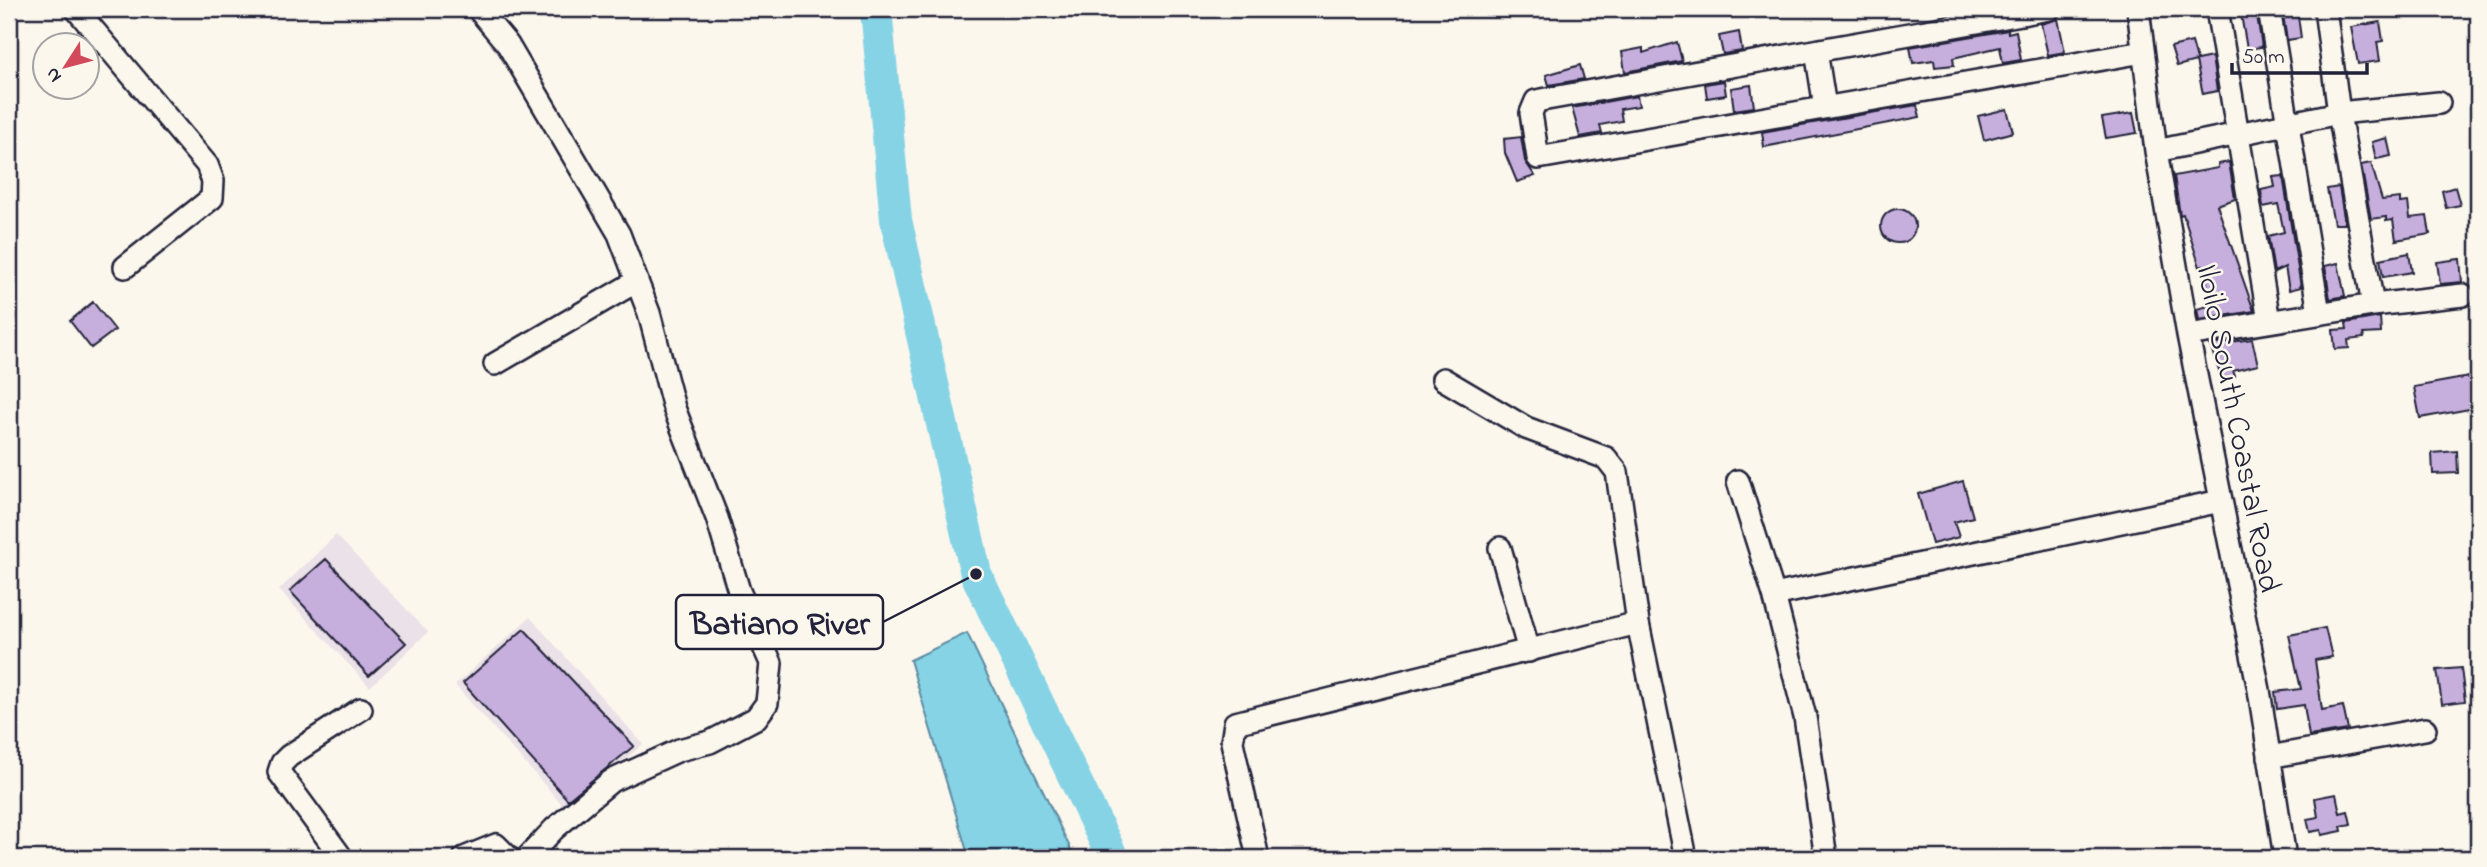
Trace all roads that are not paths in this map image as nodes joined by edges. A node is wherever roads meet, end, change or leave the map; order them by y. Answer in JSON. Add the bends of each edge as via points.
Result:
{"nodes":[{"id":1,"x":76,"y":9,"type":"edge"},
{"id":2,"x":2049,"y":9,"type":"edge"},
{"id":3,"x":2138,"y":9,"type":"edge"},
{"id":4,"x":2217,"y":9,"type":"edge"},
{"id":5,"x":2269,"y":9,"type":"edge"},
{"id":6,"x":2325,"y":9,"type":"edge"},
{"id":7,"x":486,"y":11,"type":"edge"},
{"id":8,"x":1816,"y":51,"type":"junction"},
{"id":9,"x":2143,"y":52,"type":"junction"},
{"id":10,"x":2438,"y":103,"type":"dead end"},
{"id":11,"x":1825,"y":107,"type":"junction"},
{"id":12,"x":2339,"y":113,"type":"junction"},
{"id":13,"x":2287,"y":126,"type":"junction"},
{"id":14,"x":2238,"y":135,"type":"junction"},
{"id":15,"x":2156,"y":150,"type":"junction"},
{"id":16,"x":125,"y":267,"type":"dead end"},
{"id":17,"x":637,"y":281,"type":"junction"},
{"id":18,"x":2463,"y":295,"type":"dead end"},
{"id":19,"x":2373,"y":304,"type":"junction"},
{"id":20,"x":2319,"y":313,"type":"junction"},
{"id":21,"x":2269,"y":321,"type":"junction"},
{"id":22,"x":2188,"y":335,"type":"junction"},
{"id":23,"x":495,"y":364,"type":"dead end"},
{"id":24,"x":1443,"y":379,"type":"dead end"},
{"id":25,"x":1738,"y":481,"type":"dead end"},
{"id":26,"x":2221,"y":501,"type":"junction"},
{"id":27,"x":1500,"y":548,"type":"dead end"},
{"id":28,"x":1774,"y":595,"type":"junction"},
{"id":29,"x":1639,"y":623,"type":"junction"},
{"id":30,"x":1529,"y":651,"type":"junction"},
{"id":31,"x":360,"y":709,"type":"dead end"},
{"id":32,"x":2425,"y":729,"type":"dead end"},
{"id":33,"x":2269,"y":757,"type":"junction"},
{"id":34,"x":1684,"y":857,"type":"edge"},
{"id":35,"x":342,"y":858,"type":"edge"},
{"id":36,"x":464,"y":858,"type":"edge"},
{"id":37,"x":509,"y":858,"type":"edge"},
{"id":38,"x":527,"y":858,"type":"edge"},
{"id":39,"x":1258,"y":858,"type":"edge"},
{"id":40,"x":1826,"y":858,"type":"edge"},
{"id":41,"x":2285,"y":858,"type":"edge"}],
"edges":[{"from":1,"to":16,"type":"street","via":[[207,164],[214,181],[212,198]]},
{"from":2,"to":8,"type":"street"},
{"from":3,"to":9,"type":"street","name":"Iloilo South Coastal Road"},
{"from":4,"to":14,"type":"street"},
{"from":5,"to":13,"type":"street"},
{"from":6,"to":12,"type":"street"},
{"from":7,"to":17,"type":"street","via":[[619,233]]},
{"from":8,"to":11,"type":"street"},
{"from":8,"to":11,"type":"street","via":[[1535,101],[1531,113],[1536,146],[1538,158]]},
{"from":9,"to":11,"type":"street"},
{"from":9,"to":15,"type":"street","name":"Iloilo South Coastal Road"},
{"from":10,"to":12,"type":"street"},
{"from":12,"to":13,"type":"street"},
{"from":12,"to":19,"type":"street"},
{"from":13,"to":14,"type":"street"},
{"from":13,"to":20,"type":"street"},
{"from":14,"to":15,"type":"street"},
{"from":14,"to":21,"type":"street"},
{"from":15,"to":22,"type":"street","name":"Iloilo South Coastal Road"},
{"from":17,"to":23,"type":"street"},
{"from":17,"to":38,"type":"street","via":[[674,408],[717,518],[739,591],[771,663],[767,703],[756,719],[611,781]]},
{"from":18,"to":19,"type":"street"},
{"from":19,"to":20,"type":"street"},
{"from":20,"to":21,"type":"street"},
{"from":21,"to":22,"type":"street"},
{"from":22,"to":26,"type":"street","name":"Iloilo South Coastal Road"},
{"from":24,"to":29,"type":"street","via":[[1526,428],[1613,464]]},
{"from":25,"to":28,"type":"street"},
{"from":26,"to":28,"type":"street"},
{"from":26,"to":33,"type":"street","name":"Iloilo South Coastal Road"},
{"from":27,"to":30,"type":"street"},
{"from":28,"to":40,"type":"street","via":[[1805,718]]},
{"from":29,"to":30,"type":"street"},
{"from":29,"to":34,"type":"street"},
{"from":30,"to":39,"type":"street","via":[[1235,723],[1232,742]]},
{"from":31,"to":35,"type":"street","via":[[282,762],[279,772]]},
{"from":32,"to":33,"type":"street"},
{"from":33,"to":41,"type":"street","name":"Iloilo South Coastal Road"},
{"from":36,"to":37,"type":"street","via":[[496,845]]}]}
